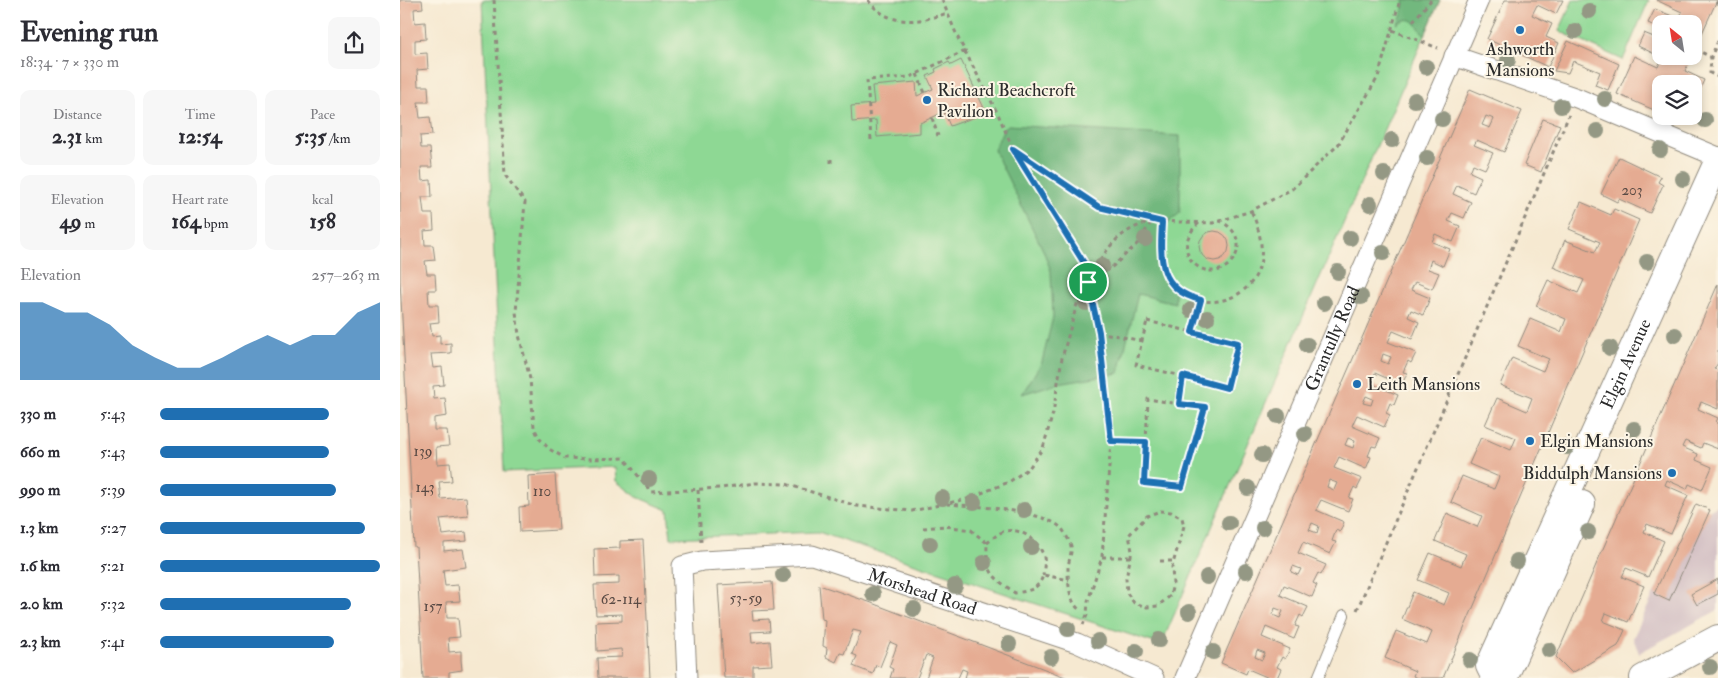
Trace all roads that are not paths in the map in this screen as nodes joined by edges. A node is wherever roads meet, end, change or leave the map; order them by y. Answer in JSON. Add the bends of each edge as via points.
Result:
{"nodes":[{"id":1,"x":1479,"y":0,"type":"edge"},
{"id":2,"x":1454,"y":56,"type":"junction"},
{"id":3,"x":1718,"y":158,"type":"edge"},
{"id":4,"x":1718,"y":200,"type":"edge"},
{"id":5,"x":1344,"y":615,"type":"dead end"},
{"id":6,"x":1718,"y":638,"type":"edge"},
{"id":7,"x":688,"y":678,"type":"edge"},
{"id":8,"x":1154,"y":678,"type":"edge"},
{"id":9,"x":1185,"y":678,"type":"edge"},
{"id":10,"x":1318,"y":678,"type":"edge"},
{"id":11,"x":1496,"y":678,"type":"edge"},
{"id":12,"x":1643,"y":678,"type":"edge"}],
"edges":[{"from":1,"to":2,"type":"street","name":"Grantully Road"},
{"from":2,"to":3,"type":"street","via":[[1576,98]]},
{"from":2,"to":9,"type":"street","name":"Grantully Road"},
{"from":3,"to":11,"type":"street","name":"Elgin Avenue","via":[[1489,666]]},
{"from":4,"to":11,"type":"street","name":"Elgin Avenue","via":[[1506,674]]},
{"from":5,"to":10,"type":"lane"},
{"from":6,"to":12,"type":"street"},
{"from":7,"to":8,"type":"street","name":"Morshead Road","via":[[682,566],[702,561],[812,555],[1077,643]]}]}
